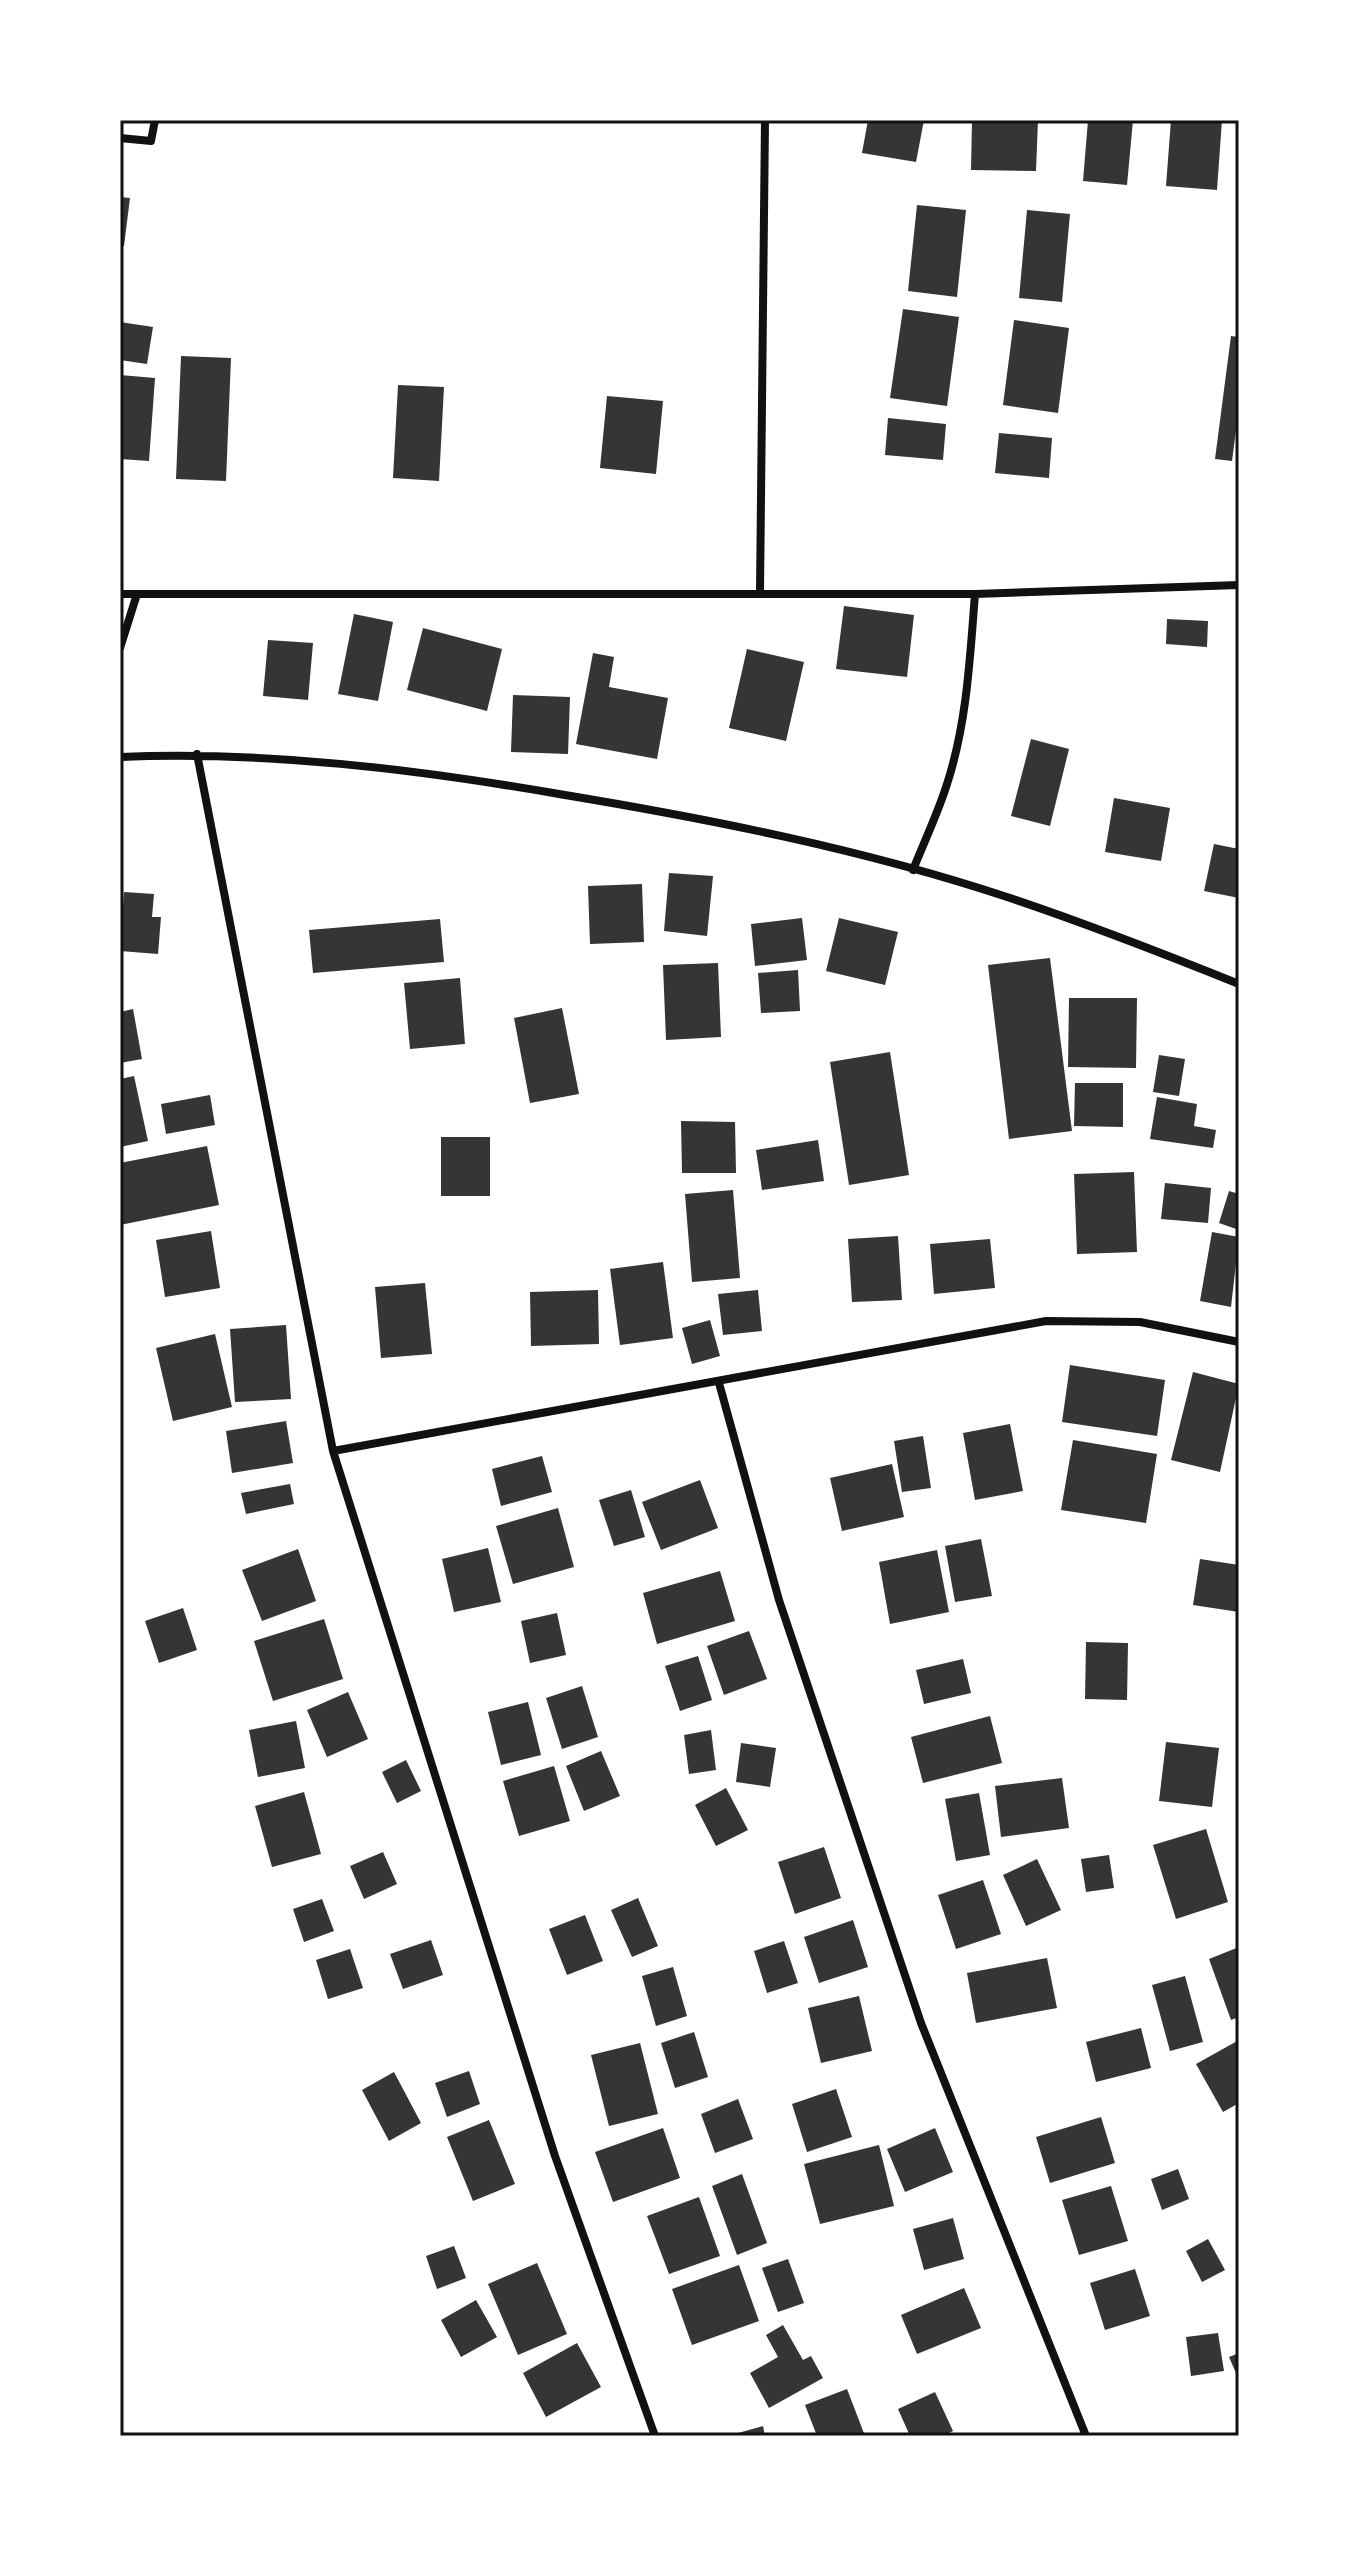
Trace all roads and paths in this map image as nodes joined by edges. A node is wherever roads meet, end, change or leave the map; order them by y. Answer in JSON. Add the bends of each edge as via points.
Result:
{"nodes":[{"id":1,"x":155,"y":120,"type":"edge"},
{"id":2,"x":765,"y":120,"type":"edge"},
{"id":3,"x":120,"y":138,"type":"edge"},
{"id":4,"x":1239,"y":585,"type":"edge"},
{"id":5,"x":760,"y":592,"type":"junction"},
{"id":6,"x":120,"y":594,"type":"edge"},
{"id":7,"x":137,"y":594,"type":"junction"},
{"id":8,"x":975,"y":594,"type":"junction"},
{"id":9,"x":120,"y":648,"type":"edge"},
{"id":10,"x":197,"y":754,"type":"junction"},
{"id":11,"x":120,"y":757,"type":"edge"},
{"id":12,"x":913,"y":870,"type":"junction"},
{"id":13,"x":1239,"y":984,"type":"edge"},
{"id":14,"x":1239,"y":1342,"type":"edge"},
{"id":15,"x":719,"y":1383,"type":"junction"},
{"id":16,"x":333,"y":1451,"type":"junction"},
{"id":17,"x":655,"y":2436,"type":"edge"},
{"id":18,"x":1086,"y":2436,"type":"edge"}],
"edges":[{"from":1,"to":3,"type":"street","via":[[151,141]]},
{"from":2,"to":5,"type":"street"},
{"from":4,"to":8,"type":"street"},
{"from":5,"to":7,"type":"street"},
{"from":5,"to":8,"type":"street"},
{"from":6,"to":7,"type":"street"},
{"from":7,"to":9,"type":"street"},
{"from":8,"to":12,"type":"street","via":[[967,695],[957,740],[947,783]]},
{"from":10,"to":11,"type":"street"},
{"from":10,"to":12,"type":"street","via":[[419,771],[499,783],[798,840]]},
{"from":10,"to":16,"type":"street"},
{"from":12,"to":13,"type":"street","via":[[1020,901]]},
{"from":14,"to":15,"type":"street","via":[[1140,1322],[1046,1321]]},
{"from":15,"to":16,"type":"street"},
{"from":15,"to":18,"type":"street","via":[[779,1600],[921,2023]]},
{"from":16,"to":17,"type":"street","via":[[555,2156]]}]}
